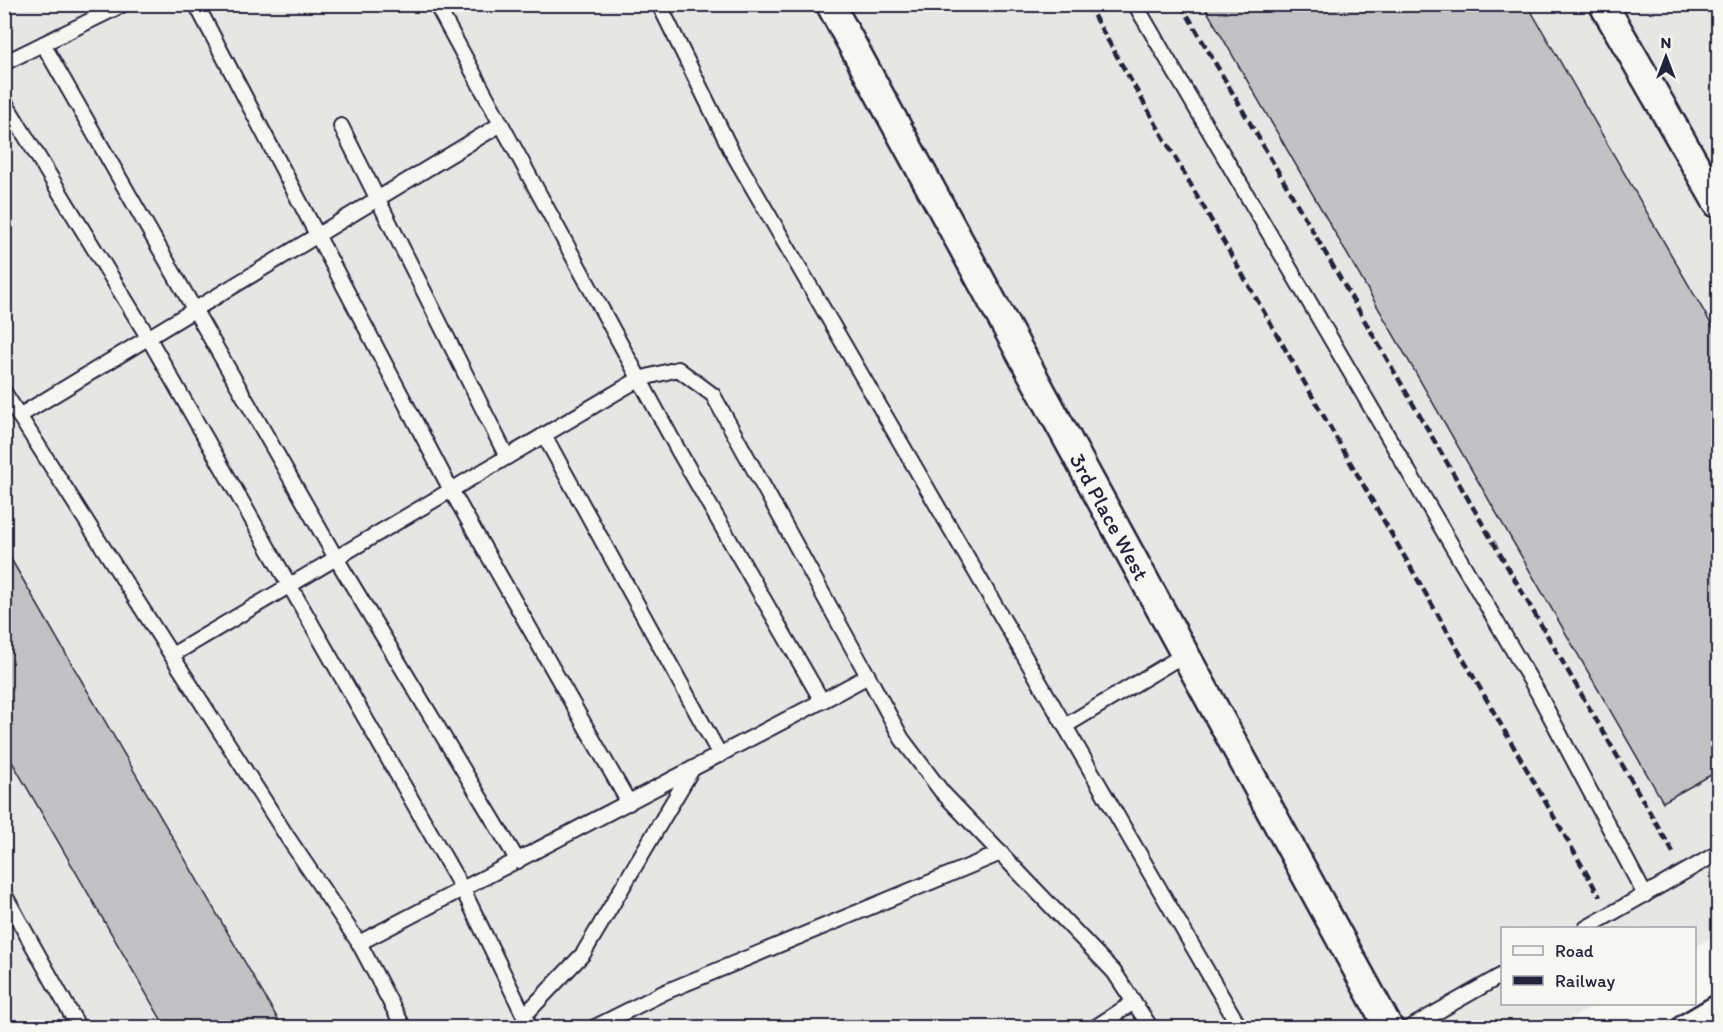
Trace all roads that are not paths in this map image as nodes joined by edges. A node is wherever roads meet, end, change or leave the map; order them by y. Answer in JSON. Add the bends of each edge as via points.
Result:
{"nodes":[{"id":1,"x":124,"y":4,"type":"edge"},
{"id":2,"x":196,"y":4,"type":"edge"},
{"id":3,"x":436,"y":4,"type":"edge"},
{"id":4,"x":659,"y":4,"type":"edge"},
{"id":5,"x":830,"y":4,"type":"edge"},
{"id":6,"x":1135,"y":4,"type":"edge"},
{"id":7,"x":1603,"y":4,"type":"edge"},
{"id":8,"x":43,"y":44,"type":"junction"},
{"id":9,"x":4,"y":63,"type":"edge"},
{"id":10,"x":4,"y":101,"type":"edge"},
{"id":11,"x":501,"y":124,"type":"junction"},
{"id":12,"x":341,"y":126,"type":"dead end"},
{"id":13,"x":377,"y":199,"type":"junction"},
{"id":14,"x":1719,"y":204,"type":"edge"},
{"id":15,"x":316,"y":236,"type":"junction"},
{"id":16,"x":194,"y":310,"type":"junction"},
{"id":17,"x":148,"y":337,"type":"junction"},
{"id":18,"x":639,"y":379,"type":"junction"},
{"id":19,"x":4,"y":392,"type":"edge"},
{"id":20,"x":20,"y":416,"type":"junction"},
{"id":21,"x":544,"y":435,"type":"junction"},
{"id":22,"x":507,"y":457,"type":"junction"},
{"id":23,"x":451,"y":490,"type":"junction"},
{"id":24,"x":336,"y":558,"type":"junction"},
{"id":25,"x":290,"y":586,"type":"junction"},
{"id":26,"x":1185,"y":654,"type":"junction"},
{"id":27,"x":172,"y":655,"type":"junction"},
{"id":28,"x":868,"y":676,"type":"junction"},
{"id":29,"x":822,"y":701,"type":"junction"},
{"id":30,"x":1065,"y":726,"type":"junction"},
{"id":31,"x":720,"y":755,"type":"junction"},
{"id":32,"x":691,"y":770,"type":"junction"},
{"id":33,"x":629,"y":803,"type":"junction"},
{"id":34,"x":1001,"y":853,"type":"junction"},
{"id":35,"x":1719,"y":854,"type":"edge"},
{"id":36,"x":518,"y":861,"type":"junction"},
{"id":37,"x":463,"y":890,"type":"junction"},
{"id":38,"x":4,"y":894,"type":"edge"},
{"id":39,"x":1646,"y":895,"type":"junction"},
{"id":40,"x":1588,"y":927,"type":"edge"},
{"id":41,"x":359,"y":943,"type":"junction"},
{"id":42,"x":1501,"y":976,"type":"edge"},
{"id":43,"x":1134,"y":1002,"type":"junction"},
{"id":44,"x":1719,"y":1009,"type":"edge"},
{"id":45,"x":527,"y":1022,"type":"edge"},
{"id":46,"x":79,"y":1028,"type":"edge"},
{"id":47,"x":404,"y":1028,"type":"edge"},
{"id":48,"x":593,"y":1028,"type":"edge"},
{"id":49,"x":1094,"y":1028,"type":"edge"},
{"id":50,"x":1151,"y":1028,"type":"edge"},
{"id":51,"x":1240,"y":1028,"type":"edge"},
{"id":52,"x":1389,"y":1028,"type":"edge"},
{"id":53,"x":1409,"y":1028,"type":"edge"},
{"id":54,"x":1686,"y":1028,"type":"edge"}],
"edges":[{"from":1,"to":8,"type":"lane"},
{"from":2,"to":15,"type":"lane"},
{"from":3,"to":11,"type":"lane"},
{"from":4,"to":30,"type":"lane","via":[[731,150]]},
{"from":5,"to":26,"type":"street","name":"3rd Place West"},
{"from":6,"to":39,"type":"lane","via":[[1538,693]]},
{"from":7,"to":14,"type":"street"},
{"from":8,"to":9,"type":"lane"},
{"from":8,"to":16,"type":"lane"},
{"from":10,"to":17,"type":"lane"},
{"from":11,"to":13,"type":"lane"},
{"from":11,"to":18,"type":"lane"},
{"from":12,"to":13,"type":"lane"},
{"from":13,"to":15,"type":"lane"},
{"from":13,"to":22,"type":"lane"},
{"from":15,"to":16,"type":"lane"},
{"from":15,"to":23,"type":"lane"},
{"from":16,"to":17,"type":"lane"},
{"from":16,"to":24,"type":"lane"},
{"from":17,"to":20,"type":"lane"},
{"from":17,"to":25,"type":"lane"},
{"from":18,"to":21,"type":"lane"},
{"from":18,"to":28,"type":"lane","via":[[678,369],[713,395]]},
{"from":18,"to":29,"type":"lane"},
{"from":19,"to":20,"type":"lane"},
{"from":20,"to":27,"type":"lane"},
{"from":21,"to":22,"type":"lane"},
{"from":21,"to":31,"type":"lane"},
{"from":22,"to":23,"type":"lane"},
{"from":23,"to":24,"type":"lane"},
{"from":23,"to":33,"type":"lane"},
{"from":24,"to":25,"type":"lane"},
{"from":24,"to":36,"type":"lane"},
{"from":25,"to":27,"type":"lane"},
{"from":25,"to":37,"type":"lane"},
{"from":26,"to":30,"type":"lane"},
{"from":26,"to":52,"type":"street","name":"3rd Place West"},
{"from":27,"to":41,"type":"lane"},
{"from":28,"to":29,"type":"lane"},
{"from":28,"to":34,"type":"lane","via":[[902,739],[942,792]]},
{"from":29,"to":31,"type":"lane"},
{"from":30,"to":51,"type":"lane"},
{"from":31,"to":32,"type":"lane"},
{"from":32,"to":33,"type":"lane"},
{"from":32,"to":45,"type":"lane","via":[[583,954]]},
{"from":33,"to":36,"type":"lane"},
{"from":34,"to":43,"type":"lane","via":[[1114,972]]},
{"from":34,"to":48,"type":"lane","via":[[666,992]]},
{"from":35,"to":39,"type":"lane"},
{"from":36,"to":37,"type":"lane"},
{"from":37,"to":41,"type":"lane"},
{"from":37,"to":45,"type":"lane"},
{"from":38,"to":46,"type":"lane"},
{"from":39,"to":40,"type":"lane"},
{"from":41,"to":47,"type":"lane"},
{"from":42,"to":53,"type":"lane"},
{"from":43,"to":49,"type":"lane"},
{"from":43,"to":50,"type":"lane"},
{"from":44,"to":54,"type":"street"}]}
